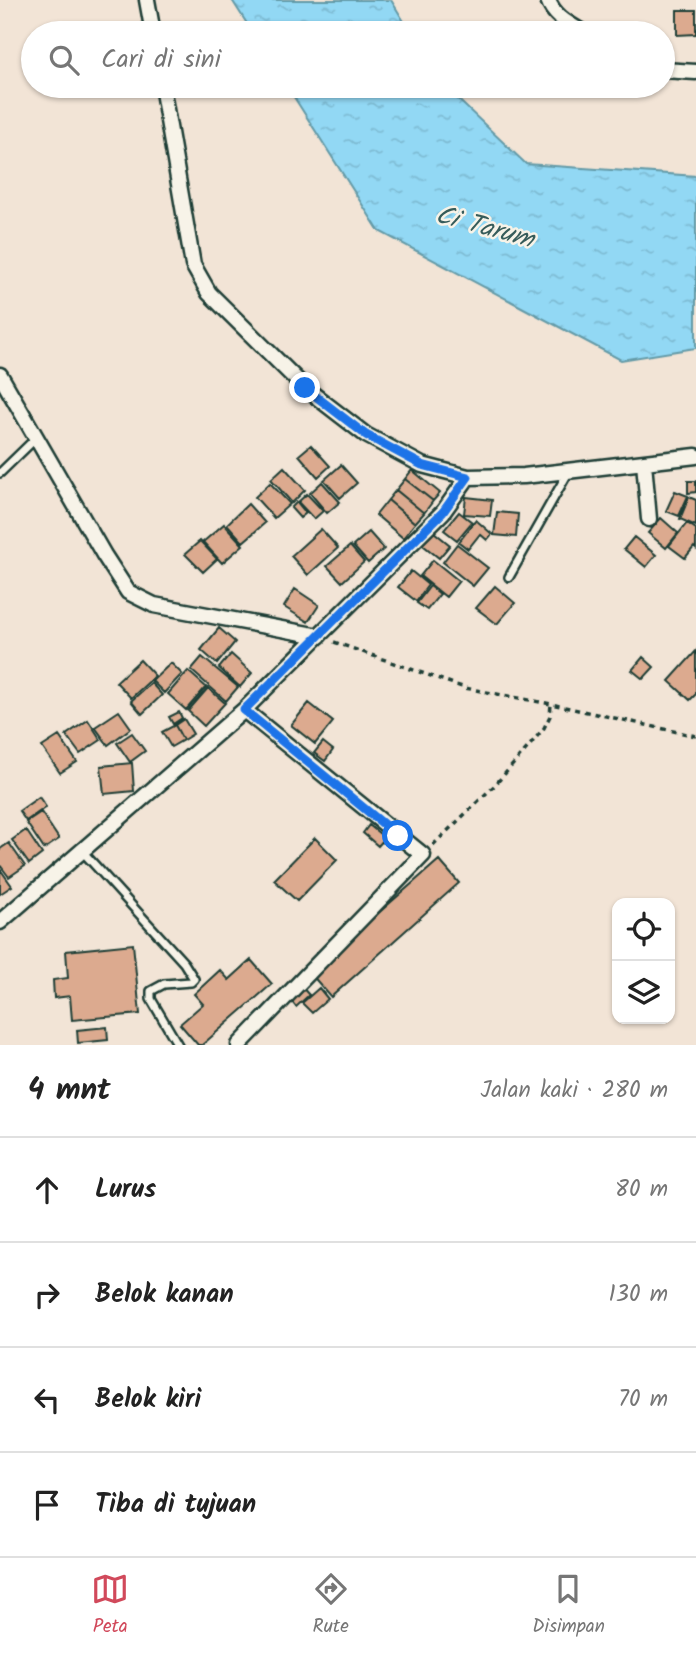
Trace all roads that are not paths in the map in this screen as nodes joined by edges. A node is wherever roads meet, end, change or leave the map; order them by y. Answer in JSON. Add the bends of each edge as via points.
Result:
{"nodes":[{"id":1,"x":147,"y":0,"type":"edge"},
{"id":2,"x":548,"y":0,"type":"edge"},
{"id":3,"x":151,"y":21,"type":"edge"},
{"id":4,"x":563,"y":21,"type":"edge"},
{"id":5,"x":675,"y":71,"type":"edge"},
{"id":6,"x":696,"y":72,"type":"edge"},
{"id":7,"x":164,"y":98,"type":"edge"},
{"id":8,"x":0,"y":375,"type":"edge"},
{"id":9,"x":36,"y":438,"type":"junction"},
{"id":10,"x":696,"y":456,"type":"edge"},
{"id":11,"x":644,"y":463,"type":"junction"},
{"id":12,"x":569,"y":471,"type":"junction"},
{"id":13,"x":0,"y":473,"type":"edge"},
{"id":14,"x":468,"y":477,"type":"junction"},
{"id":15,"x":649,"y":519,"type":"dead end"},
{"id":16,"x":509,"y":577,"type":"dead end"},
{"id":17,"x":319,"y":636,"type":"junction"},
{"id":18,"x":244,"y":710,"type":"junction"},
{"id":19,"x":82,"y":851,"type":"junction"},
{"id":20,"x":0,"y":922,"type":"edge"},
{"id":21,"x":178,"y":1045,"type":"edge"},
{"id":22,"x":239,"y":1045,"type":"edge"}],
"edges":[{"from":1,"to":3,"type":"street"},
{"from":2,"to":4,"type":"street"},
{"from":5,"to":6,"type":"street"},
{"from":7,"to":14,"type":"street","via":[[193,265],[208,293],[305,388],[366,435],[422,465]]},
{"from":8,"to":9,"type":"street"},
{"from":9,"to":13,"type":"lane"},
{"from":9,"to":17,"type":"street","via":[[128,592],[154,605]]},
{"from":10,"to":11,"type":"street"},
{"from":11,"to":12,"type":"street"},
{"from":11,"to":15,"type":"street"},
{"from":12,"to":14,"type":"street"},
{"from":12,"to":16,"type":"lane"},
{"from":14,"to":17,"type":"street","via":[[443,512]]},
{"from":17,"to":18,"type":"street"},
{"from":18,"to":19,"type":"street"},
{"from":18,"to":22,"type":"street","via":[[423,855]]},
{"from":19,"to":20,"type":"street"},
{"from":19,"to":21,"type":"lane","via":[[194,979],[151,991],[151,999]]}]}
